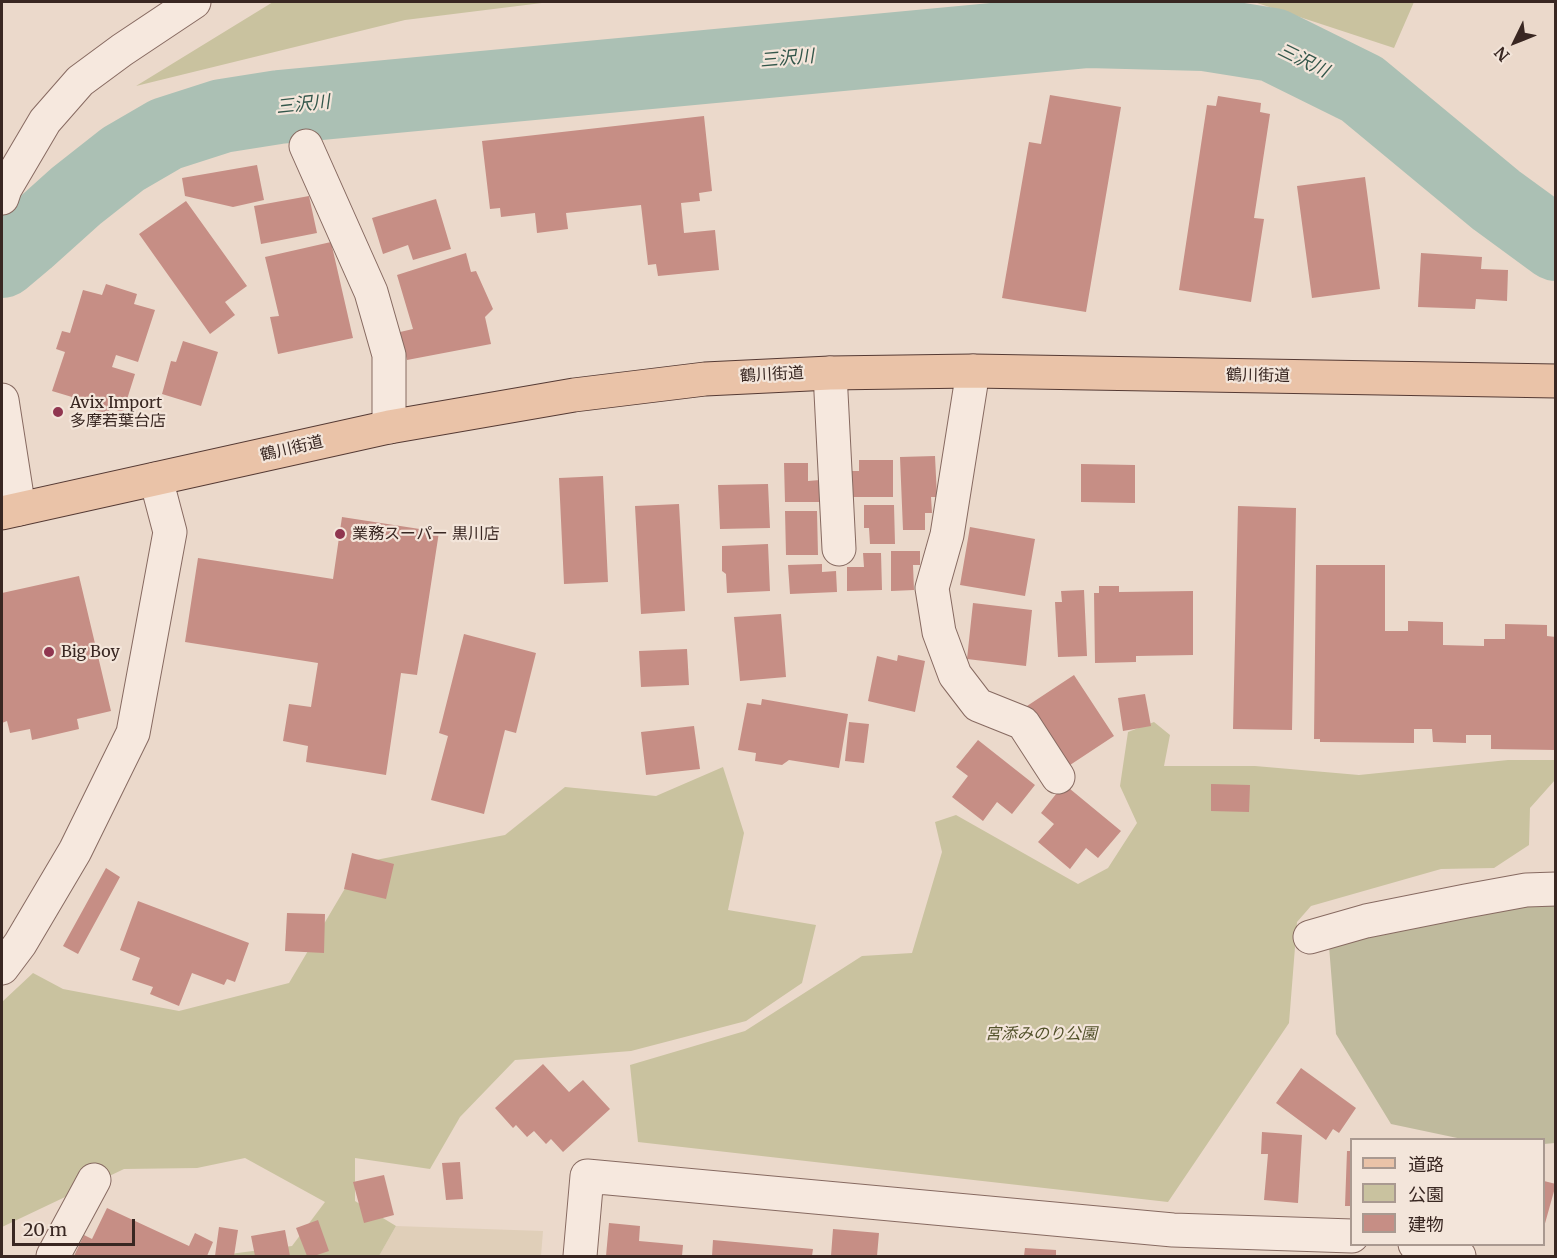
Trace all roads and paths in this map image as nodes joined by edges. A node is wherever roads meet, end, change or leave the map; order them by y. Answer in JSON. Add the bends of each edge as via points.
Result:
{"nodes":[{"id":1,"x":185,"y":4,"type":"edge"},
{"id":2,"x":306,"y":146,"type":"dead end"},
{"id":3,"x":2,"y":191,"type":"edge"},
{"id":4,"x":973,"y":371,"type":"junction"},
{"id":5,"x":830,"y":373,"type":"junction"},
{"id":6,"x":1556,"y":381,"type":"edge"},
{"id":7,"x":2,"y":400,"type":"edge"},
{"id":8,"x":389,"y":427,"type":"junction"},
{"id":9,"x":156,"y":479,"type":"junction"},
{"id":10,"x":10,"y":511,"type":"edge"},
{"id":11,"x":839,"y":549,"type":"dead end"},
{"id":12,"x":1058,"y":777,"type":"dead end"},
{"id":13,"x":1556,"y":889,"type":"edge"},
{"id":14,"x":1310,"y":936,"type":"dead end"},
{"id":15,"x":2,"y":968,"type":"edge"},
{"id":16,"x":94,"y":1180,"type":"dead end"},
{"id":17,"x":1350,"y":1236,"type":"edge"},
{"id":18,"x":1172,"y":1244,"type":"edge"},
{"id":19,"x":1419,"y":1246,"type":"edge"},
{"id":20,"x":53,"y":1257,"type":"edge"},
{"id":21,"x":580,"y":1257,"type":"edge"},
{"id":22,"x":1459,"y":1257,"type":"edge"}],
"edges":[{"from":1,"to":3,"type":"street","via":[[80,81],[45,121]]},
{"from":2,"to":8,"type":"street","via":[[371,292],[389,355]]},
{"from":4,"to":5,"type":"main road","name":"鶴川街道"},
{"from":4,"to":6,"type":"main road","name":"鶴川街道"},
{"from":4,"to":12,"type":"street","via":[[948,535],[932,588],[939,632],[955,675],[978,705],[1023,723]]},
{"from":5,"to":8,"type":"main road","name":"鶴川街道","via":[[693,380],[574,395]]},
{"from":5,"to":11,"type":"street"},
{"from":7,"to":10,"type":"street"},
{"from":8,"to":9,"type":"main road","name":"鶴川街道"},
{"from":9,"to":10,"type":"main road","name":"鶴川街道"},
{"from":9,"to":15,"type":"street","via":[[171,532],[134,733],[75,851]]},
{"from":13,"to":14,"type":"street","via":[[1466,901]]},
{"from":16,"to":20,"type":"street"},
{"from":17,"to":18,"type":"street"},
{"from":18,"to":21,"type":"street","via":[[587,1176]]},
{"from":19,"to":22,"type":"street"}]}
